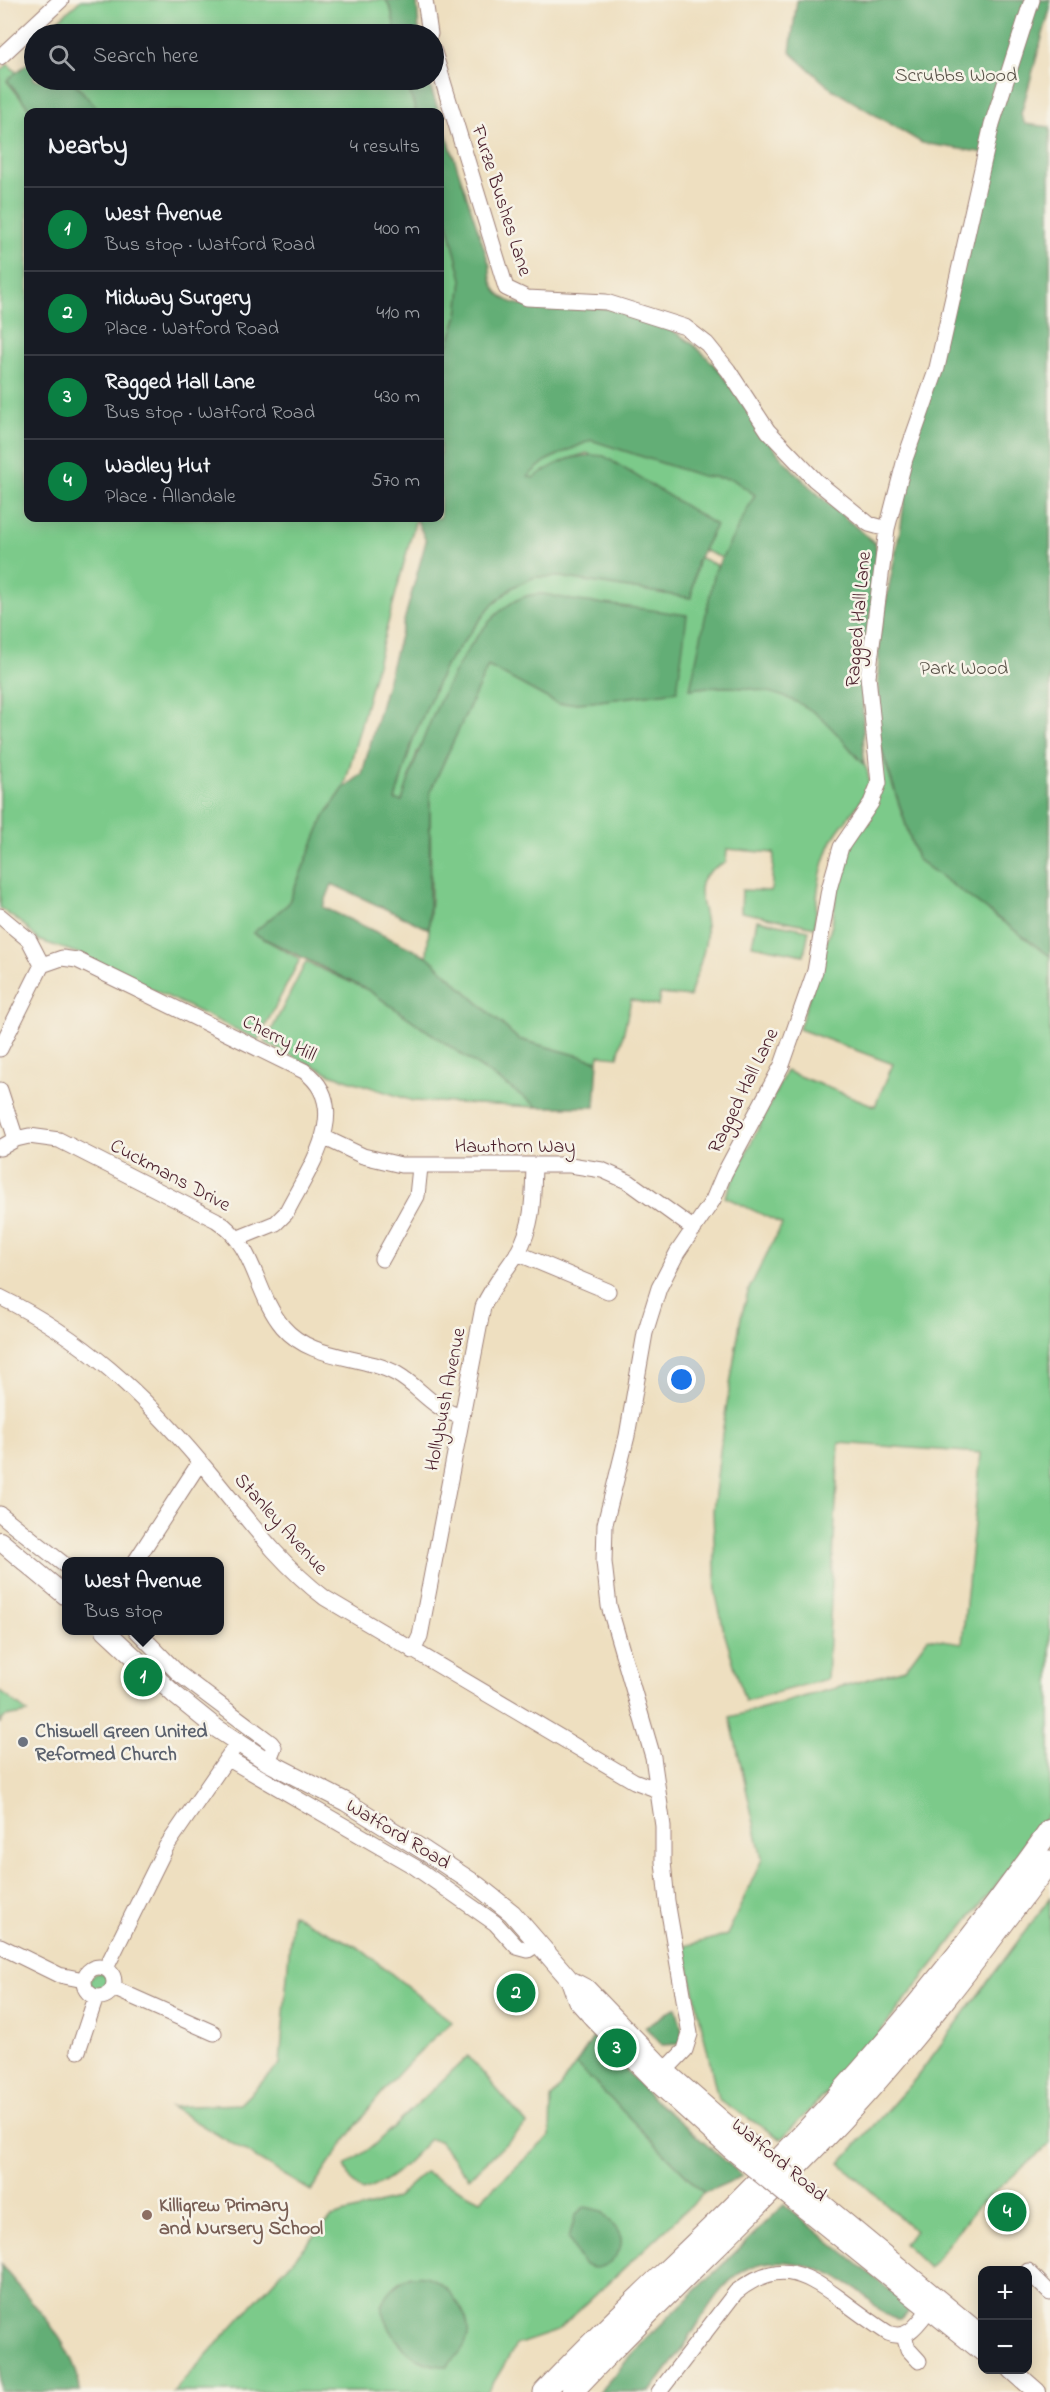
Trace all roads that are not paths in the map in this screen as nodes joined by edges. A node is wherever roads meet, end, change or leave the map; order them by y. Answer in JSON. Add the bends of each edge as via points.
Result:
{"nodes":[{"id":1,"x":61,"y":0,"type":"edge"},
{"id":2,"x":425,"y":0,"type":"edge"},
{"id":3,"x":1032,"y":0,"type":"edge"},
{"id":4,"x":35,"y":24,"type":"edge"},
{"id":5,"x":429,"y":24,"type":"edge"},
{"id":6,"x":24,"y":35,"type":"edge"},
{"id":7,"x":0,"y":57,"type":"edge"},
{"id":8,"x":444,"y":85,"type":"edge"},
{"id":9,"x":887,"y":529,"type":"junction"},
{"id":10,"x":0,"y":915,"type":"edge"},
{"id":11,"x":42,"y":965,"type":"junction"},
{"id":12,"x":0,"y":1049,"type":"edge"},
{"id":13,"x":0,"y":1090,"type":"edge"},
{"id":14,"x":323,"y":1137,"type":"junction"},
{"id":15,"x":16,"y":1139,"type":"junction"},
{"id":16,"x":0,"y":1148,"type":"edge"},
{"id":17,"x":534,"y":1165,"type":"junction"},
{"id":18,"x":420,"y":1167,"type":"junction"},
{"id":19,"x":694,"y":1229,"type":"junction"},
{"id":20,"x":239,"y":1238,"type":"junction"},
{"id":21,"x":517,"y":1253,"type":"junction"},
{"id":22,"x":382,"y":1259,"type":"dead end"},
{"id":23,"x":608,"y":1291,"type":"dead end"},
{"id":24,"x":0,"y":1297,"type":"edge"},
{"id":25,"x":461,"y":1416,"type":"junction"},
{"id":26,"x":200,"y":1462,"type":"junction"},
{"id":27,"x":0,"y":1514,"type":"edge"},
{"id":28,"x":0,"y":1541,"type":"edge"},
{"id":29,"x":138,"y":1557,"type":"edge"},
{"id":30,"x":62,"y":1563,"type":"edge"},
{"id":31,"x":62,"y":1593,"type":"edge"},
{"id":32,"x":110,"y":1635,"type":"edge"},
{"id":33,"x":141,"y":1635,"type":"edge"},
{"id":34,"x":413,"y":1651,"type":"junction"},
{"id":35,"x":239,"y":1743,"type":"junction"},
{"id":36,"x":227,"y":1758,"type":"junction"},
{"id":37,"x":268,"y":1762,"type":"junction"},
{"id":38,"x":658,"y":1790,"type":"junction"},
{"id":39,"x":1050,"y":1830,"type":"edge"},
{"id":40,"x":1050,"y":1861,"type":"edge"},
{"id":41,"x":539,"y":1943,"type":"junction"},
{"id":42,"x":0,"y":1946,"type":"edge"},
{"id":43,"x":106,"y":1968,"type":"junction"},
{"id":44,"x":84,"y":1980,"type":"junction"},
{"id":45,"x":113,"y":1988,"type":"junction"},
{"id":46,"x":96,"y":1997,"type":"junction"},
{"id":47,"x":214,"y":2033,"type":"dead end"},
{"id":48,"x":78,"y":2050,"type":"dead end"},
{"id":49,"x":660,"y":2076,"type":"junction"},
{"id":50,"x":1032,"y":2276,"type":"edge"},
{"id":51,"x":1050,"y":2294,"type":"edge"},
{"id":52,"x":933,"y":2304,"type":"junction"},
{"id":53,"x":978,"y":2332,"type":"edge"},
{"id":54,"x":904,"y":2336,"type":"junction"},
{"id":55,"x":978,"y":2348,"type":"edge"},
{"id":56,"x":919,"y":2361,"type":"dead end"},
{"id":57,"x":1017,"y":2374,"type":"edge"},
{"id":58,"x":544,"y":2392,"type":"edge"},
{"id":59,"x":572,"y":2392,"type":"edge"},
{"id":60,"x":659,"y":2392,"type":"edge"},
{"id":61,"x":1037,"y":2392,"type":"edge"}],
"edges":[{"from":1,"to":4,"type":"street"},
{"from":2,"to":5,"type":"street"},
{"from":3,"to":9,"type":"street","name":"Ragged Hall Lane","via":[[992,124],[937,368],[905,459]]},
{"from":6,"to":7,"type":"street"},
{"from":8,"to":9,"type":"street","name":"Furze Bushes Lane","via":[[506,288],[527,298],[606,302],[685,327],[707,344],[768,431],[815,480],[869,524]]},
{"from":9,"to":19,"type":"street","name":"Ragged Hall Lane","via":[[868,676],[879,783],[871,803],[841,848],[829,889],[815,971],[782,1065],[713,1200]]},
{"from":10,"to":11,"type":"street","via":[[29,940]]},
{"from":11,"to":12,"type":"street"},
{"from":11,"to":14,"type":"street","name":"Cherry Hill","via":[[62,958],[77,960],[304,1071],[316,1081],[328,1106]]},
{"from":13,"to":15,"type":"street"},
{"from":14,"to":18,"type":"street","name":"Hawthorn Way","via":[[381,1162]]},
{"from":14,"to":20,"type":"street","name":"Cherry Hill","via":[[281,1219]]},
{"from":15,"to":16,"type":"street","name":"Cuckmans Drive"},
{"from":15,"to":20,"type":"street","name":"Cuckmans Drive","via":[[38,1136],[59,1140],[216,1220]]},
{"from":17,"to":18,"type":"street","name":"Hawthorn Way"},
{"from":17,"to":19,"type":"street","name":"Hawthorn Way","via":[[588,1167],[615,1174]]},
{"from":17,"to":21,"type":"street","name":"Hollybush Avenue","via":[[529,1228]]},
{"from":18,"to":22,"type":"street","via":[[417,1196]]},
{"from":19,"to":38,"type":"street","name":"Ragged Hall Lane","via":[[668,1270],[645,1333],[604,1541],[611,1618],[653,1757]]},
{"from":20,"to":25,"type":"street","name":"Cuckmans Drive","via":[[273,1313],[294,1338],[323,1352],[383,1368],[411,1384],[439,1408]]},
{"from":21,"to":23,"type":"street"},
{"from":21,"to":25,"type":"street","name":"Hollybush Avenue","via":[[492,1287],[483,1307]]},
{"from":24,"to":26,"type":"street","name":"Stanley Avenue","via":[[39,1316],[111,1368]]},
{"from":25,"to":34,"type":"street","name":"Hollybush Avenue","via":[[420,1636]]},
{"from":26,"to":29,"type":"street"},
{"from":26,"to":34,"type":"street","name":"Stanley Avenue","via":[[302,1580]]},
{"from":27,"to":30,"type":"street"},
{"from":28,"to":31,"type":"main road"},
{"from":32,"to":35,"type":"main road","name":"Watford Road","via":[[175,1695]]},
{"from":33,"to":37,"type":"street","via":[[179,1674],[271,1743],[274,1747]]},
{"from":34,"to":38,"type":"street","name":"Stanley Avenue","via":[[634,1781]]},
{"from":35,"to":36,"type":"street"},
{"from":35,"to":37,"type":"main road","name":"Watford Road"},
{"from":36,"to":41,"type":"street","name":"Watford Road","via":[[424,1873],[495,1923],[521,1949],[528,1950]]},
{"from":36,"to":43,"type":"street","via":[[166,1847]]},
{"from":37,"to":41,"type":"main road","name":"Watford Road","via":[[346,1802],[478,1886],[512,1913]]},
{"from":38,"to":49,"type":"street","name":"Ragged Hall Lane","via":[[667,1901],[690,2034],[685,2050]]},
{"from":39,"to":58,"type":"highway","via":[[978,1930],[862,2071],[745,2194]]},
{"from":40,"to":59,"type":"highway","via":[[946,2000],[830,2133]]},
{"from":41,"to":49,"type":"main road","name":"Watford Road","via":[[570,1980],[587,1989]]},
{"from":42,"to":44,"type":"street","via":[[59,1975]]},
{"from":43,"to":44,"type":"street","via":[[92,1969]]},
{"from":43,"to":45,"type":"street","via":[[114,1979]]},
{"from":44,"to":46,"type":"street","via":[[85,1989]]},
{"from":45,"to":46,"type":"street"},
{"from":45,"to":47,"type":"street"},
{"from":46,"to":48,"type":"street"},
{"from":49,"to":52,"type":"main road","name":"Watford Road","bridge":true},
{"from":50,"to":51,"type":"street"},
{"from":52,"to":53,"type":"main road","name":"Watford Road"},
{"from":52,"to":54,"type":"street"},
{"from":52,"to":55,"type":"main road","name":"Watford Road"},
{"from":54,"to":56,"type":"street","via":[[908,2349]]},
{"from":54,"to":60,"type":"street","via":[[888,2333],[811,2278],[796,2273],[768,2273],[752,2279],[736,2292]]},
{"from":57,"to":61,"type":"main road"}]}
